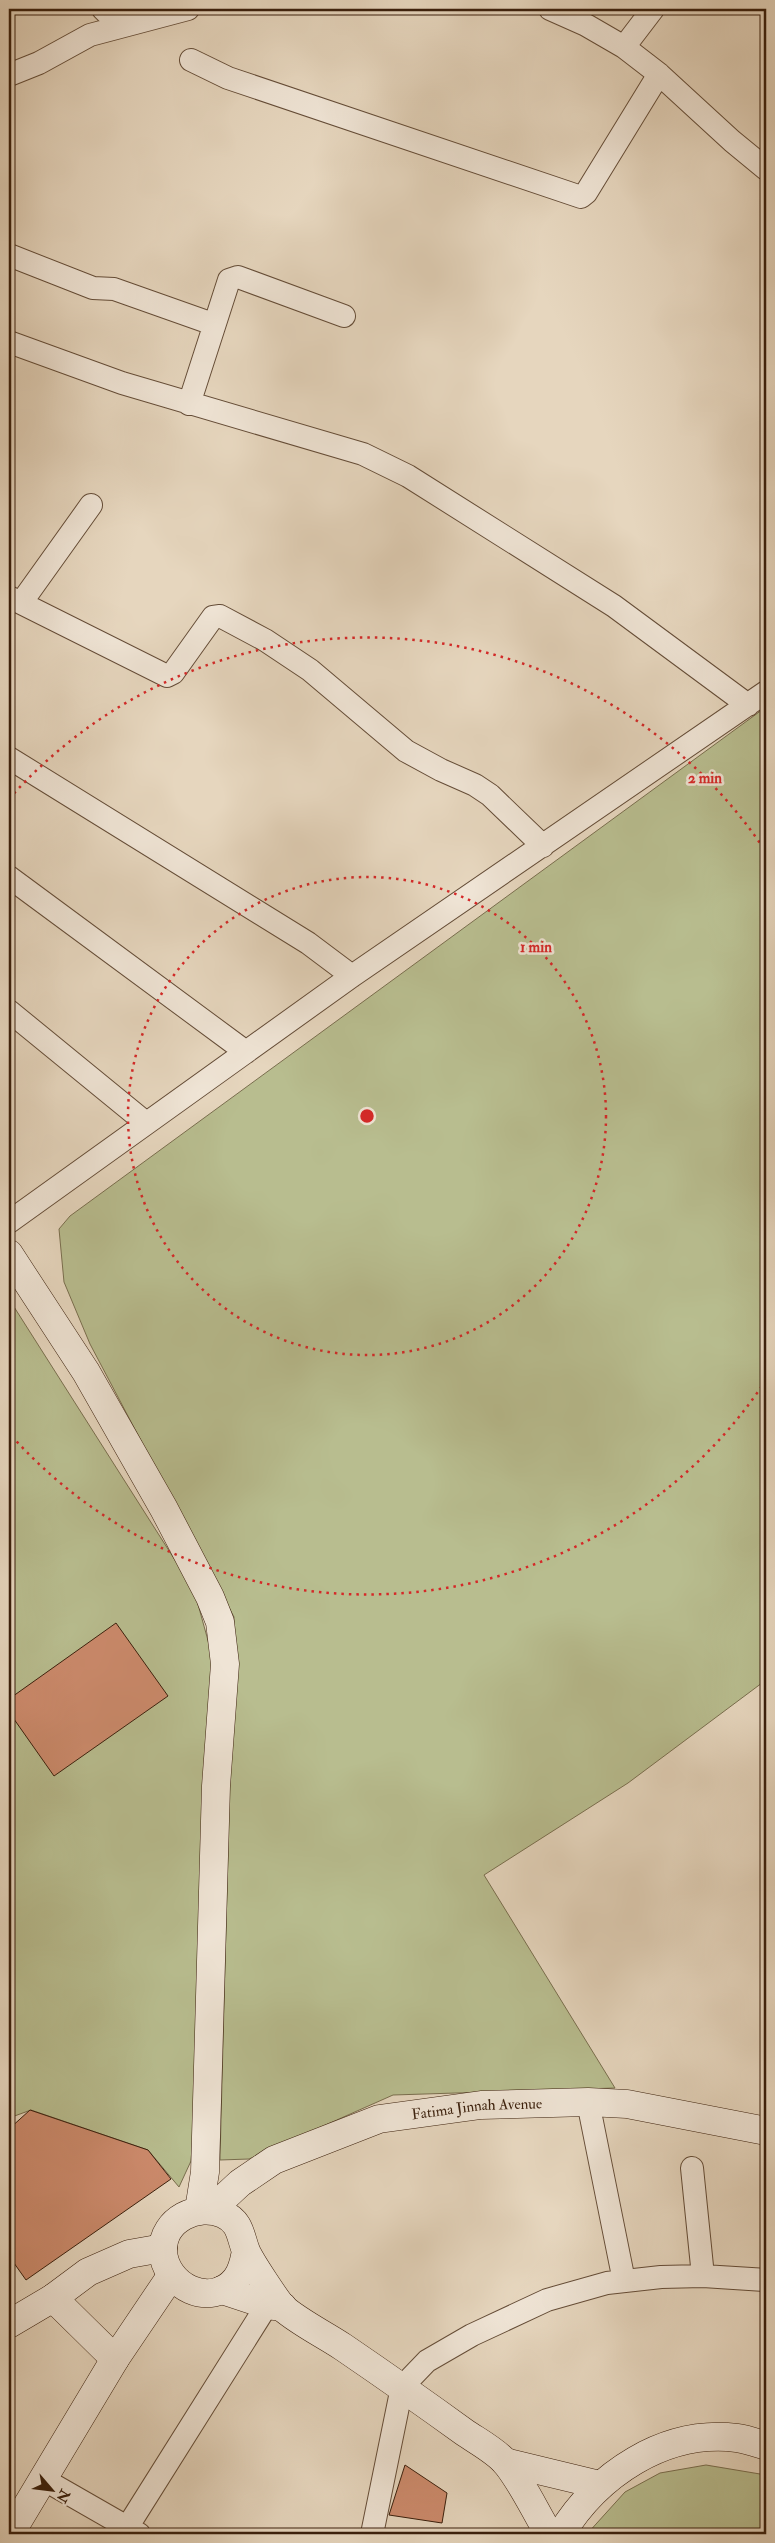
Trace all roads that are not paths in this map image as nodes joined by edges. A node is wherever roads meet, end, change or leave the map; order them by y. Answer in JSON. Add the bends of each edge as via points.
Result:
{"nodes":[{"id":1,"x":103,"y":9,"type":"edge"},
{"id":2,"x":188,"y":9,"type":"edge"},
{"id":3,"x":550,"y":9,"type":"edge"},
{"id":4,"x":653,"y":9,"type":"edge"},
{"id":5,"x":120,"y":26,"type":"junction"},
{"id":6,"x":624,"y":47,"type":"junction"},
{"id":7,"x":191,"y":60,"type":"dead end"},
{"id":8,"x":659,"y":74,"type":"junction"},
{"id":9,"x":9,"y":75,"type":"edge"},
{"id":10,"x":766,"y":169,"type":"edge"},
{"id":11,"x":9,"y":255,"type":"edge"},
{"id":12,"x":344,"y":316,"type":"dead end"},
{"id":13,"x":213,"y":324,"type":"junction"},
{"id":14,"x":9,"y":342,"type":"edge"},
{"id":15,"x":189,"y":404,"type":"junction"},
{"id":16,"x":91,"y":505,"type":"dead end"},
{"id":17,"x":15,"y":600,"type":"edge"},
{"id":18,"x":766,"y":692,"type":"edge"},
{"id":19,"x":748,"y":705,"type":"junction"},
{"id":20,"x":9,"y":758,"type":"edge"},
{"id":21,"x":543,"y":846,"type":"junction"},
{"id":22,"x":9,"y":876,"type":"edge"},
{"id":23,"x":352,"y":976,"type":"junction"},
{"id":24,"x":9,"y":1012,"type":"edge"},
{"id":25,"x":246,"y":1052,"type":"junction"},
{"id":26,"x":146,"y":1123,"type":"junction"},
{"id":27,"x":9,"y":1222,"type":"edge"},
{"id":28,"x":9,"y":1254,"type":"edge"},
{"id":29,"x":588,"y":2102,"type":"junction"},
{"id":30,"x":766,"y":2131,"type":"edge"},
{"id":31,"x":692,"y":2168,"type":"dead end"},
{"id":32,"x":205,"y":2210,"type":"junction"},
{"id":33,"x":163,"y":2248,"type":"junction"},
{"id":34,"x":246,"y":2251,"type":"junction"},
{"id":35,"x":171,"y":2276,"type":"junction"},
{"id":36,"x":703,"y":2276,"type":"junction"},
{"id":37,"x":766,"y":2280,"type":"edge"},
{"id":38,"x":624,"y":2281,"type":"junction"},
{"id":39,"x":222,"y":2290,"type":"junction"},
{"id":40,"x":53,"y":2298,"type":"junction"},
{"id":41,"x":275,"y":2306,"type":"junction"},
{"id":42,"x":10,"y":2325,"type":"edge"},
{"id":43,"x":114,"y":2359,"type":"junction"},
{"id":44,"x":402,"y":2386,"type":"junction"},
{"id":45,"x":766,"y":2433,"type":"edge"},
{"id":46,"x":737,"y":2438,"type":"junction"},
{"id":47,"x":766,"y":2446,"type":"edge"},
{"id":48,"x":505,"y":2462,"type":"junction"},
{"id":49,"x":43,"y":2479,"type":"junction"},
{"id":50,"x":600,"y":2485,"type":"junction"},
{"id":51,"x":130,"y":2532,"type":"edge"},
{"id":52,"x":10,"y":2534,"type":"edge"},
{"id":53,"x":372,"y":2534,"type":"edge"},
{"id":54,"x":549,"y":2534,"type":"edge"},
{"id":55,"x":561,"y":2534,"type":"edge"}],
"edges":[{"from":1,"to":5,"type":"street"},
{"from":2,"to":5,"type":"street"},
{"from":3,"to":6,"type":"street"},
{"from":4,"to":6,"type":"street"},
{"from":5,"to":9,"type":"street","via":[[90,35],[39,63]]},
{"from":6,"to":8,"type":"street"},
{"from":7,"to":8,"type":"street","via":[[228,78],[581,197]]},
{"from":8,"to":10,"type":"street"},
{"from":11,"to":13,"type":"street","via":[[93,288],[114,289]]},
{"from":12,"to":13,"type":"street","via":[[238,277],[229,280]]},
{"from":13,"to":15,"type":"street"},
{"from":14,"to":15,"type":"street"},
{"from":15,"to":19,"type":"street","via":[[363,454],[408,476],[614,606]]},
{"from":16,"to":17,"type":"street"},
{"from":17,"to":21,"type":"street","via":[[167,676],[173,673],[214,617],[220,616],[265,640],[310,670],[406,751],[475,784]]},
{"from":18,"to":19,"type":"street"},
{"from":19,"to":21,"type":"street"},
{"from":20,"to":23,"type":"street","via":[[308,943]]},
{"from":21,"to":23,"type":"street"},
{"from":22,"to":25,"type":"street"},
{"from":23,"to":25,"type":"street"},
{"from":24,"to":26,"type":"street"},
{"from":25,"to":26,"type":"street"},
{"from":26,"to":27,"type":"street"},
{"from":28,"to":32,"type":"street","via":[[86,1372],[196,1570],[220,1622],[225,1664],[216,1786]]},
{"from":29,"to":30,"type":"street","name":"Fatima Jinnah Avenue","via":[[627,2104]]},
{"from":29,"to":32,"type":"street","name":"Fatima Jinnah Avenue","via":[[481,2105],[379,2119],[274,2160]]},
{"from":29,"to":38,"type":"street"},
{"from":31,"to":36,"type":"street"},
{"from":32,"to":33,"type":"street","via":[[186,2214],[174,2223]]},
{"from":32,"to":34,"type":"street","via":[[225,2215],[236,2224]]},
{"from":33,"to":35,"type":"street"},
{"from":33,"to":40,"type":"street","via":[[128,2254],[88,2272]]},
{"from":34,"to":39,"type":"street","via":[[243,2266],[235,2279]]},
{"from":34,"to":41,"type":"street"},
{"from":35,"to":39,"type":"street","via":[[194,2292]]},
{"from":35,"to":43,"type":"street"},
{"from":36,"to":37,"type":"street"},
{"from":36,"to":38,"type":"street"},
{"from":38,"to":44,"type":"street","via":[[547,2300],[472,2335],[427,2361]]},
{"from":39,"to":41,"type":"street"},
{"from":40,"to":42,"type":"street"},
{"from":40,"to":43,"type":"street"},
{"from":41,"to":44,"type":"street"},
{"from":41,"to":51,"type":"street"},
{"from":43,"to":49,"type":"street"},
{"from":44,"to":48,"type":"street"},
{"from":44,"to":53,"type":"street"},
{"from":45,"to":46,"type":"street"},
{"from":46,"to":47,"type":"street"},
{"from":46,"to":50,"type":"street","via":[[700,2439],[664,2447],[630,2463]]},
{"from":48,"to":50,"type":"street"},
{"from":48,"to":54,"type":"street"},
{"from":49,"to":51,"type":"street"},
{"from":49,"to":52,"type":"street"},
{"from":50,"to":55,"type":"street","via":[[574,2512]]}]}
